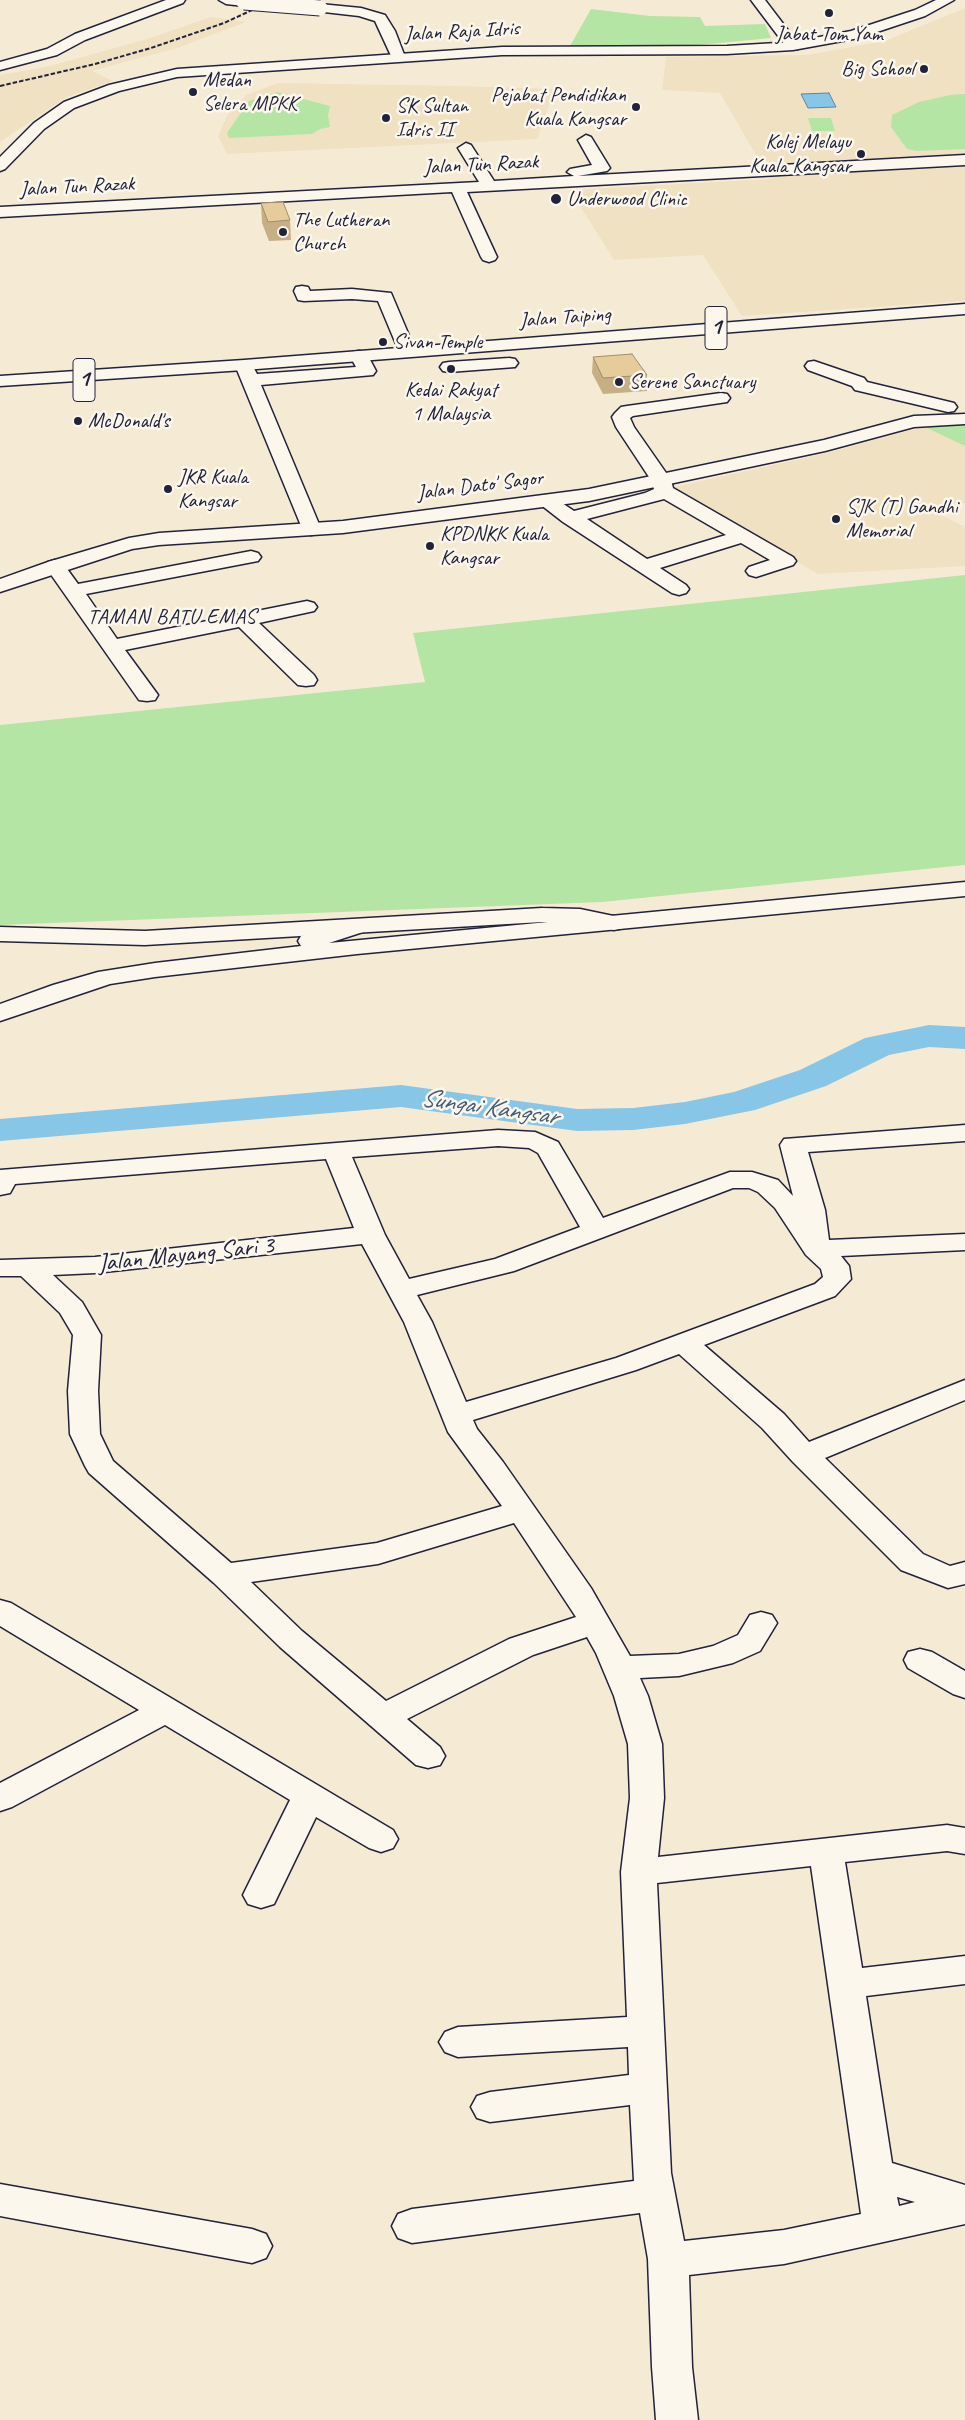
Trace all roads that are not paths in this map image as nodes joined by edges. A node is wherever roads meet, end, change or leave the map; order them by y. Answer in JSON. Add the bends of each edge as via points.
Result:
{"nodes":[{"id":1,"x":178,"y":0,"type":"edge"},
{"id":2,"x":226,"y":0,"type":"edge"},
{"id":3,"x":758,"y":0,"type":"edge"},
{"id":4,"x":947,"y":0,"type":"edge"},
{"id":5,"x":793,"y":46,"type":"junction"},
{"id":6,"x":398,"y":57,"type":"junction"},
{"id":7,"x":0,"y":66,"type":"edge"},
{"id":8,"x":586,"y":140,"type":"dead end"},
{"id":9,"x":466,"y":148,"type":"dead end"},
{"id":10,"x":965,"y":160,"type":"edge"},
{"id":11,"x":1,"y":164,"type":"edge"},
{"id":12,"x":486,"y":181,"type":"junction"},
{"id":13,"x":458,"y":188,"type":"junction"},
{"id":14,"x":0,"y":212,"type":"edge"},
{"id":15,"x":489,"y":257,"type":"dead end"},
{"id":16,"x":302,"y":291,"type":"dead end"},
{"id":17,"x":965,"y":309,"type":"edge"},
{"id":18,"x":468,"y":348,"type":"junction"},
{"id":19,"x":408,"y":352,"type":"junction"},
{"id":20,"x":509,"y":363,"type":"dead end"},
{"id":21,"x":476,"y":365,"type":"junction"},
{"id":22,"x":814,"y":366,"type":"dead end"},
{"id":23,"x":450,"y":367,"type":"dead end"},
{"id":24,"x":168,"y":370,"type":"junction"},
{"id":25,"x":247,"y":373,"type":"junction"},
{"id":26,"x":0,"y":381,"type":"edge"},
{"id":27,"x":0,"y":387,"type":"edge"},
{"id":28,"x":721,"y":398,"type":"dead end"},
{"id":29,"x":950,"y":412,"type":"edge"},
{"id":30,"x":663,"y":485,"type":"junction"},
{"id":31,"x":546,"y":501,"type":"junction"},
{"id":32,"x":570,"y":518,"type":"junction"},
{"id":33,"x":312,"y":529,"type":"junction"},
{"id":34,"x":744,"y":536,"type":"junction"},
{"id":35,"x":251,"y":557,"type":"dead end"},
{"id":36,"x":55,"y":566,"type":"junction"},
{"id":37,"x":644,"y":566,"type":"junction"},
{"id":38,"x":756,"y":572,"type":"dead end"},
{"id":39,"x":0,"y":586,"type":"edge"},
{"id":40,"x":679,"y":589,"type":"dead end"},
{"id":41,"x":72,"y":592,"type":"junction"},
{"id":42,"x":307,"y":607,"type":"dead end"},
{"id":43,"x":244,"y":620,"type":"junction"},
{"id":44,"x":112,"y":646,"type":"junction"},
{"id":45,"x":306,"y":680,"type":"dead end"},
{"id":46,"x":147,"y":695,"type":"dead end"},
{"id":47,"x":965,"y":889,"type":"edge"},
{"id":48,"x":614,"y":923,"type":"junction"},
{"id":49,"x":354,"y":926,"type":"junction"},
{"id":50,"x":0,"y":934,"type":"edge"},
{"id":51,"x":261,"y":958,"type":"junction"},
{"id":52,"x":0,"y":1013,"type":"edge"},
{"id":53,"x":965,"y":1133,"type":"edge"},
{"id":54,"x":336,"y":1150,"type":"junction"},
{"id":55,"x":0,"y":1187,"type":"edge"},
{"id":56,"x":596,"y":1231,"type":"junction"},
{"id":57,"x":371,"y":1235,"type":"junction"},
{"id":58,"x":965,"y":1242,"type":"edge"},
{"id":59,"x":816,"y":1249,"type":"junction"},
{"id":60,"x":14,"y":1268,"type":"edge"},
{"id":61,"x":401,"y":1290,"type":"junction"},
{"id":62,"x":684,"y":1343,"type":"junction"},
{"id":63,"x":965,"y":1389,"type":"edge"},
{"id":64,"x":456,"y":1415,"type":"junction"},
{"id":65,"x":804,"y":1455,"type":"junction"},
{"id":66,"x":520,"y":1511,"type":"junction"},
{"id":67,"x":965,"y":1573,"type":"edge"},
{"id":68,"x":224,"y":1575,"type":"junction"},
{"id":69,"x":0,"y":1611,"type":"edge"},
{"id":70,"x":594,"y":1622,"type":"junction"},
{"id":71,"x":761,"y":1623,"type":"dead end"},
{"id":72,"x":920,"y":1660,"type":"dead end"},
{"id":73,"x":618,"y":1668,"type":"junction"},
{"id":74,"x":965,"y":1686,"type":"edge"},
{"id":75,"x":166,"y":1710,"type":"junction"},
{"id":76,"x":383,"y":1717,"type":"junction"},
{"id":77,"x":428,"y":1756,"type":"dead end"},
{"id":78,"x":309,"y":1796,"type":"junction"},
{"id":79,"x":0,"y":1798,"type":"edge"},
{"id":80,"x":380,"y":1839,"type":"dead end"},
{"id":81,"x":965,"y":1841,"type":"edge"},
{"id":82,"x":826,"y":1851,"type":"junction"},
{"id":83,"x":639,"y":1872,"type":"junction"},
{"id":84,"x":261,"y":1895,"type":"dead end"},
{"id":85,"x":965,"y":1970,"type":"edge"},
{"id":86,"x":846,"y":1984,"type":"junction"},
{"id":87,"x":646,"y":2031,"type":"junction"},
{"id":88,"x":458,"y":2042,"type":"dead end"},
{"id":89,"x":648,"y":2088,"type":"junction"},
{"id":90,"x":490,"y":2107,"type":"dead end"},
{"id":91,"x":874,"y":2174,"type":"junction"},
{"id":92,"x":655,"y":2195,"type":"junction"},
{"id":93,"x":0,"y":2200,"type":"edge"},
{"id":94,"x":965,"y":2201,"type":"edge"},
{"id":95,"x":965,"y":2208,"type":"edge"},
{"id":96,"x":412,"y":2226,"type":"dead end"},
{"id":97,"x":882,"y":2226,"type":"junction"},
{"id":98,"x":252,"y":2246,"type":"dead end"},
{"id":99,"x":668,"y":2260,"type":"junction"},
{"id":100,"x":677,"y":2420,"type":"edge"}],
"edges":[{"from":1,"to":7,"type":"main road","via":[[80,37],[52,52]]},
{"from":2,"to":6,"type":"main road","bridge":true,"via":[[361,12],[380,18]]},
{"from":3,"to":5,"type":"main road"},
{"from":4,"to":5,"type":"main road","name":"Jalan Raja Idris","via":[[854,36]]},
{"from":5,"to":6,"type":"main road","name":"Jalan Raja Idris","via":[[727,50],[519,51]]},
{"from":6,"to":11,"type":"main road","name":"Jalan Raja Idris","via":[[177,73],[114,88],[69,105],[39,126]]},
{"from":8,"to":12,"type":"main road","via":[[601,169]]},
{"from":9,"to":12,"type":"main road"},
{"from":10,"to":12,"type":"main road","name":"Jalan Tun Razak"},
{"from":12,"to":13,"type":"main road","name":"Jalan Tun Razak"},
{"from":13,"to":14,"type":"main road","name":"Jalan Tun Razak"},
{"from":13,"to":15,"type":"main road"},
{"from":16,"to":19,"type":"main road","via":[[304,296],[360,294],[385,297]]},
{"from":17,"to":18,"type":"main road","name":"Jalan Taiping","number":"1"},
{"from":18,"to":19,"type":"main road","name":"Jalan Taiping","number":"1"},
{"from":18,"to":21,"type":"main road"},
{"from":19,"to":25,"type":"main road","name":"Jalan Taiping","number":"1","via":[[359,356],[367,371]]},
{"from":20,"to":21,"type":"main road"},
{"from":21,"to":23,"type":"main road"},
{"from":22,"to":29,"type":"main road","via":[[858,382],[861,386]]},
{"from":24,"to":25,"type":"main road","number":"1"},
{"from":24,"to":26,"type":"main road","number":"1"},
{"from":24,"to":27,"type":"main road","number":"1"},
{"from":25,"to":33,"type":"main road"},
{"from":28,"to":30,"type":"main road","via":[[640,408],[627,411],[621,417]]},
{"from":29,"to":30,"type":"main road","name":"Jalan Dato' Sagor"},
{"from":30,"to":31,"type":"main road","name":"Jalan Dato' Sagor"},
{"from":30,"to":32,"type":"main road","via":[[652,497]]},
{"from":30,"to":34,"type":"main road"},
{"from":31,"to":32,"type":"main road"},
{"from":31,"to":33,"type":"main road","name":"Jalan Dato' Sagor"},
{"from":32,"to":37,"type":"main road"},
{"from":33,"to":36,"type":"main road","name":"Jalan Dato' Sagor","via":[[159,539]]},
{"from":34,"to":37,"type":"main road"},
{"from":34,"to":38,"type":"main road","via":[[786,561]]},
{"from":35,"to":41,"type":"main road"},
{"from":36,"to":39,"type":"main road","name":"Jalan Dato' Sagor"},
{"from":36,"to":41,"type":"main road"},
{"from":37,"to":40,"type":"main road"},
{"from":41,"to":44,"type":"main road"},
{"from":42,"to":43,"type":"main road"},
{"from":43,"to":44,"type":"main road"},
{"from":43,"to":45,"type":"main road"},
{"from":44,"to":46,"type":"main road"},
{"from":47,"to":48,"type":"main road"},
{"from":48,"to":49,"type":"main road","via":[[560,915]]},
{"from":48,"to":51,"type":"main road"},
{"from":49,"to":50,"type":"main road","via":[[145,938]]},
{"from":49,"to":51,"type":"main road"},
{"from":51,"to":52,"type":"main road","via":[[107,977],[54,992]]},
{"from":53,"to":59,"type":"main road","via":[[793,1145],[811,1210]]},
{"from":54,"to":55,"type":"main road","via":[[9,1176]]},
{"from":54,"to":56,"type":"main road","via":[[498,1138],[535,1140],[549,1148]]},
{"from":54,"to":57,"type":"main road"},
{"from":56,"to":59,"type":"main road","via":[[730,1180],[752,1180],[768,1186],[779,1197]]},
{"from":56,"to":61,"type":"main road","via":[[504,1266]]},
{"from":57,"to":60,"type":"main road","name":"Jalan Mayang Sari 3","via":[[95,1265]]},
{"from":57,"to":61,"type":"main road"},
{"from":58,"to":59,"type":"main road"},
{"from":59,"to":62,"type":"main road","via":[[835,1266],[838,1279],[825,1290]]},
{"from":60,"to":68,"type":"main road","via":[[72,1308],[87,1335],[83,1391],[85,1434],[100,1466]]},
{"from":61,"to":64,"type":"main road","via":[[418,1322]]},
{"from":62,"to":64,"type":"main road","via":[[626,1364]]},
{"from":62,"to":65,"type":"main road","via":[[773,1421]]},
{"from":63,"to":65,"type":"main road"},
{"from":64,"to":66,"type":"main road","via":[[463,1432]]},
{"from":65,"to":67,"type":"main road","via":[[912,1562],[948,1577]]},
{"from":66,"to":68,"type":"main road","via":[[378,1553]]},
{"from":66,"to":70,"type":"main road","via":[[580,1596]]},
{"from":68,"to":76,"type":"main road","via":[[291,1639]]},
{"from":69,"to":75,"type":"main road"},
{"from":70,"to":73,"type":"main road"},
{"from":70,"to":76,"type":"main road","via":[[521,1647]]},
{"from":71,"to":73,"type":"main road","via":[[748,1643],[721,1655],[679,1665]]},
{"from":72,"to":74,"type":"main road"},
{"from":73,"to":83,"type":"main road","via":[[631,1696],[645,1744],[647,1798]]},
{"from":75,"to":78,"type":"main road"},
{"from":75,"to":79,"type":"main road"},
{"from":76,"to":77,"type":"main road"},
{"from":78,"to":80,"type":"main road"},
{"from":78,"to":84,"type":"main road"},
{"from":81,"to":82,"type":"main road","via":[[946,1838]]},
{"from":82,"to":83,"type":"main road"},
{"from":82,"to":86,"type":"main road"},
{"from":83,"to":87,"type":"main road"},
{"from":85,"to":86,"type":"main road"},
{"from":86,"to":91,"type":"main road"},
{"from":87,"to":88,"type":"main road"},
{"from":87,"to":89,"type":"main road"},
{"from":89,"to":90,"type":"main road"},
{"from":89,"to":92,"type":"main road"},
{"from":91,"to":94,"type":"main road"},
{"from":91,"to":97,"type":"main road"},
{"from":92,"to":96,"type":"main road"},
{"from":92,"to":99,"type":"main road"},
{"from":93,"to":98,"type":"main road"},
{"from":95,"to":97,"type":"main road"},
{"from":97,"to":99,"type":"main road","via":[[784,2247]]},
{"from":99,"to":100,"type":"main road"}]}
